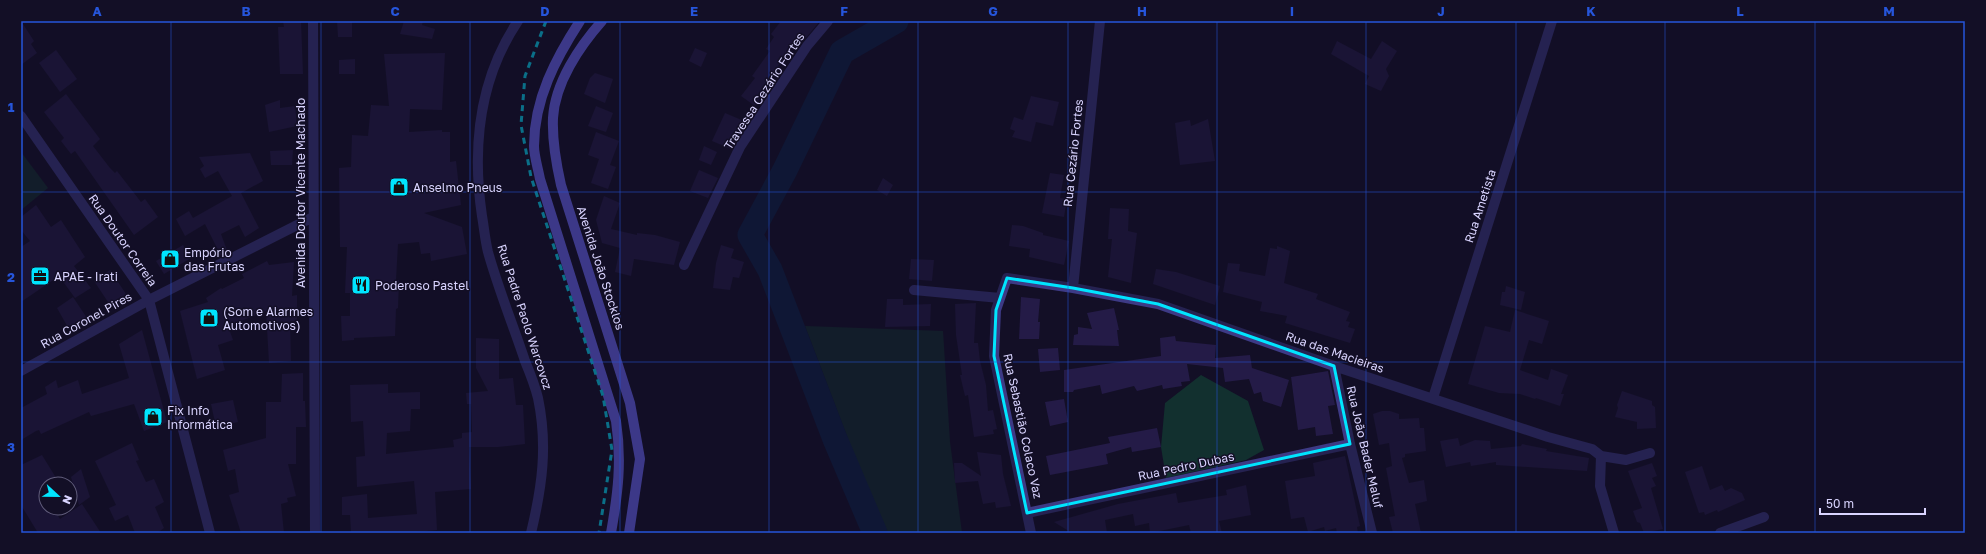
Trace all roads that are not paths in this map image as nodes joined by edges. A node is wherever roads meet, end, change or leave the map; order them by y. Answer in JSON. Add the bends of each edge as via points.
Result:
{"nodes":[{"id":1,"x":313,"y":21,"type":"edge"},
{"id":2,"x":518,"y":21,"type":"edge"},
{"id":3,"x":580,"y":21,"type":"edge"},
{"id":4,"x":602,"y":21,"type":"edge"},
{"id":5,"x":828,"y":21,"type":"edge"},
{"id":6,"x":1552,"y":21,"type":"edge"},
{"id":7,"x":1100,"y":23,"type":"edge"},
{"id":8,"x":21,"y":116,"type":"edge"},
{"id":9,"x":313,"y":217,"type":"junction"},
{"id":10,"x":684,"y":265,"type":"dead end"},
{"id":11,"x":1007,"y":278,"type":"joint"},
{"id":12,"x":1073,"y":288,"type":"junction"},
{"id":13,"x":914,"y":290,"type":"dead end"},
{"id":14,"x":1000,"y":298,"type":"junction"},
{"id":15,"x":149,"y":300,"type":"junction"},
{"id":16,"x":1334,"y":366,"type":"junction"},
{"id":17,"x":21,"y":371,"type":"edge"},
{"id":18,"x":1433,"y":398,"type":"junction"},
{"id":19,"x":1350,"y":444,"type":"junction"},
{"id":20,"x":1650,"y":453,"type":"dead end"},
{"id":21,"x":1601,"y":456,"type":"junction"},
{"id":22,"x":1027,"y":513,"type":"junction"},
{"id":23,"x":1764,"y":517,"type":"dead end"},
{"id":24,"x":210,"y":533,"type":"edge"},
{"id":25,"x":315,"y":533,"type":"edge"},
{"id":26,"x":531,"y":533,"type":"edge"},
{"id":27,"x":611,"y":533,"type":"edge"},
{"id":28,"x":629,"y":533,"type":"edge"},
{"id":29,"x":1031,"y":533,"type":"edge"},
{"id":30,"x":1372,"y":533,"type":"edge"},
{"id":31,"x":1614,"y":533,"type":"edge"},
{"id":32,"x":1720,"y":533,"type":"edge"}],
"edges":[{"from":1,"to":9,"type":"street","name":"Avenida Doutor Vicente Machado"},
{"from":2,"to":26,"type":"street","name":"Rua Padre Paolo Warcovcz","via":[[507,37],[491,75],[481,111],[477,161],[488,251],[538,398],[544,453]]},
{"from":3,"to":27,"type":"main road","via":[[547,80],[538,113],[534,146],[540,179],[616,421],[620,470]]},
{"from":4,"to":28,"type":"main road","name":"Avenida João Stocklos","via":[[572,62],[560,87],[553,125],[555,157],[561,185],[630,403],[637,433],[640,459]]},
{"from":5,"to":10,"type":"street","name":"Travessa Cezário Fortes","via":[[807,46],[740,147]]},
{"from":6,"to":18,"type":"street","name":"Rua Ametista"},
{"from":7,"to":12,"type":"street","name":"Rua Cezário Fortes"},
{"from":8,"to":15,"type":"street","name":"Rua Doutor Correia"},
{"from":9,"to":15,"type":"street","name":"Rua Coronel Pires"},
{"from":9,"to":25,"type":"street","name":"Avenida Doutor Vicente Machado"},
{"from":11,"to":12,"type":"street","name":"Rua das Macieiras"},
{"from":11,"to":14,"type":"street","name":"Rua Sebastião Colaco Vaz"},
{"from":12,"to":16,"type":"street","name":"Rua das Macieiras","via":[[1158,304]]},
{"from":13,"to":14,"type":"street"},
{"from":14,"to":22,"type":"street","name":"Rua Sebastião Colaco Vaz","via":[[996,310],[994,356]]},
{"from":15,"to":17,"type":"street","name":"Rua Coronel Pires"},
{"from":15,"to":24,"type":"street","name":"Rua Doutor Correia"},
{"from":16,"to":18,"type":"street","name":"Rua das Macieiras"},
{"from":16,"to":19,"type":"street","name":"Rua João Bader Maluf"},
{"from":18,"to":21,"type":"street","name":"Rua das Macieiras","via":[[1592,449]]},
{"from":19,"to":22,"type":"street","name":"Rua Pedro Dubas"},
{"from":19,"to":30,"type":"street","name":"Rua João Bader Maluf"},
{"from":20,"to":21,"type":"street","name":"Rua das Macieiras","via":[[1626,460]]},
{"from":21,"to":31,"type":"street","via":[[1600,486]]},
{"from":22,"to":29,"type":"street","name":"Rua Sebastião Colaco Vaz"},
{"from":23,"to":32,"type":"street"}]}
